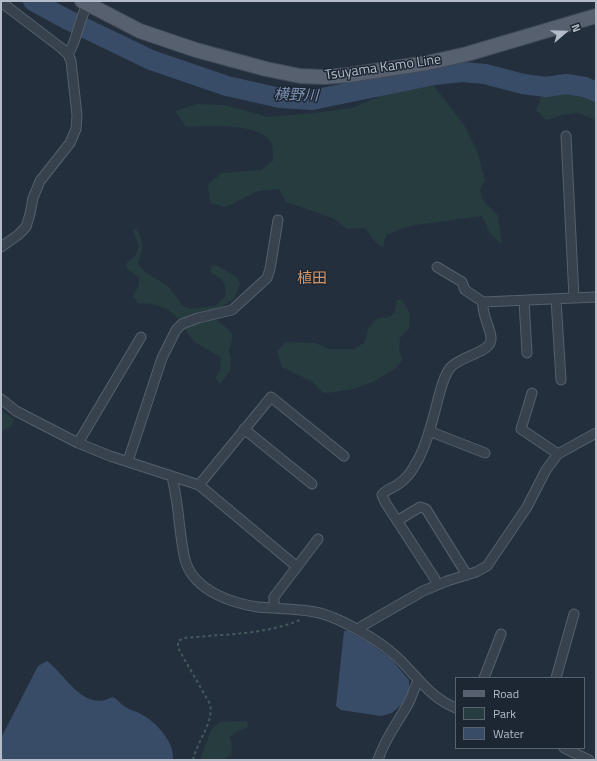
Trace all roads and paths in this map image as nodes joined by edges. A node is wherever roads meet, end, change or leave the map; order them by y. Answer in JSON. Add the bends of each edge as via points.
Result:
{"nodes":[{"id":1,"x":1,"y":2,"type":"edge"},
{"id":2,"x":84,"y":7,"type":"edge"},
{"id":3,"x":596,"y":16,"type":"edge"},
{"id":4,"x":70,"y":52,"type":"junction"},
{"id":5,"x":566,"y":136,"type":"dead end"},
{"id":6,"x":278,"y":220,"type":"dead end"},
{"id":7,"x":1,"y":247,"type":"edge"},
{"id":8,"x":437,"y":267,"type":"dead end"},
{"id":9,"x":596,"y":297,"type":"edge"},
{"id":10,"x":574,"y":298,"type":"junction"},
{"id":11,"x":556,"y":299,"type":"junction"},
{"id":12,"x":524,"y":301,"type":"junction"},
{"id":13,"x":484,"y":302,"type":"junction"},
{"id":14,"x":141,"y":337,"type":"dead end"},
{"id":15,"x":527,"y":353,"type":"dead end"},
{"id":16,"x":561,"y":380,"type":"dead end"},
{"id":17,"x":532,"y":393,"type":"dead end"},
{"id":18,"x":1,"y":399,"type":"edge"},
{"id":19,"x":244,"y":429,"type":"junction"},
{"id":20,"x":429,"y":431,"type":"junction"},
{"id":21,"x":596,"y":433,"type":"edge"},
{"id":22,"x":78,"y":443,"type":"junction"},
{"id":23,"x":485,"y":453,"type":"dead end"},
{"id":24,"x":558,"y":454,"type":"junction"},
{"id":25,"x":344,"y":456,"type":"dead end"},
{"id":26,"x":128,"y":461,"type":"junction"},
{"id":27,"x":172,"y":476,"type":"junction"},
{"id":28,"x":312,"y":484,"type":"dead end"},
{"id":29,"x":198,"y":485,"type":"junction"},
{"id":30,"x":397,"y":521,"type":"junction"},
{"id":31,"x":318,"y":539,"type":"dead end"},
{"id":32,"x":296,"y":566,"type":"junction"},
{"id":33,"x":467,"y":575,"type":"junction"},
{"id":34,"x":437,"y":585,"type":"junction"},
{"id":35,"x":274,"y":608,"type":"junction"},
{"id":36,"x":316,"y":612,"type":"junction"},
{"id":37,"x":574,"y":614,"type":"dead end"},
{"id":38,"x":360,"y":631,"type":"junction"},
{"id":39,"x":501,"y":634,"type":"dead end"},
{"id":40,"x":484,"y":677,"type":"edge"},
{"id":41,"x":556,"y":677,"type":"edge"},
{"id":42,"x":418,"y":681,"type":"junction"},
{"id":43,"x":455,"y":707,"type":"edge"},
{"id":44,"x":566,"y":749,"type":"edge"},
{"id":45,"x":194,"y":760,"type":"edge"},
{"id":46,"x":378,"y":760,"type":"edge"},
{"id":47,"x":589,"y":760,"type":"edge"}],
"edges":[{"from":1,"to":4,"type":"street"},
{"from":2,"to":3,"type":"main road","name":"Tsuyama Kamo Line","via":[[140,31],[196,50],[300,76],[324,77],[427,63],[467,54]]},
{"from":2,"to":4,"type":"street"},
{"from":4,"to":7,"type":"street","via":[[75,88],[76,129],[70,143],[40,181],[26,228]]},
{"from":5,"to":10,"type":"street"},
{"from":6,"to":26,"type":"street","via":[[267,278],[232,310],[198,318],[182,324],[176,330],[162,358]]},
{"from":8,"to":13,"type":"street","via":[[462,282],[465,290]]},
{"from":9,"to":10,"type":"street"},
{"from":10,"to":11,"type":"street"},
{"from":11,"to":12,"type":"street"},
{"from":11,"to":16,"type":"street"},
{"from":12,"to":13,"type":"street"},
{"from":12,"to":15,"type":"street"},
{"from":13,"to":20,"type":"street","via":[[483,314],[492,336],[490,344],[458,360],[450,368],[444,378]]},
{"from":14,"to":22,"type":"street"},
{"from":17,"to":24,"type":"street","via":[[521,429]]},
{"from":18,"to":22,"type":"street","via":[[16,411]]},
{"from":19,"to":25,"type":"street","via":[[271,397]]},
{"from":19,"to":28,"type":"street"},
{"from":19,"to":29,"type":"street"},
{"from":20,"to":23,"type":"street"},
{"from":20,"to":30,"type":"street","via":[[412,471],[406,479],[385,490],[382,495]]},
{"from":21,"to":24,"type":"street"},
{"from":22,"to":26,"type":"street"},
{"from":24,"to":33,"type":"street","via":[[546,470],[527,507],[487,566]]},
{"from":26,"to":27,"type":"street"},
{"from":27,"to":29,"type":"street"},
{"from":27,"to":35,"type":"street","via":[[186,564],[196,579],[208,590],[229,600]]},
{"from":29,"to":32,"type":"street"},
{"from":30,"to":33,"type":"street","via":[[420,507],[426,509]]},
{"from":30,"to":34,"type":"street"},
{"from":31,"to":32,"type":"street"},
{"from":32,"to":35,"type":"street","via":[[274,597]]},
{"from":33,"to":34,"type":"street"},
{"from":34,"to":38,"type":"street","via":[[362,626]]},
{"from":35,"to":36,"type":"street"},
{"from":36,"to":38,"type":"street"},
{"from":36,"to":45,"type":"path","via":[[270,630],[184,638],[178,642],[178,648],[210,704],[211,711]]},
{"from":37,"to":41,"type":"street"},
{"from":38,"to":42,"type":"street","via":[[397,657]]},
{"from":39,"to":40,"type":"street"},
{"from":42,"to":43,"type":"street","via":[[438,698]]},
{"from":42,"to":46,"type":"street","via":[[401,718],[389,733]]},
{"from":44,"to":47,"type":"street"}]}
